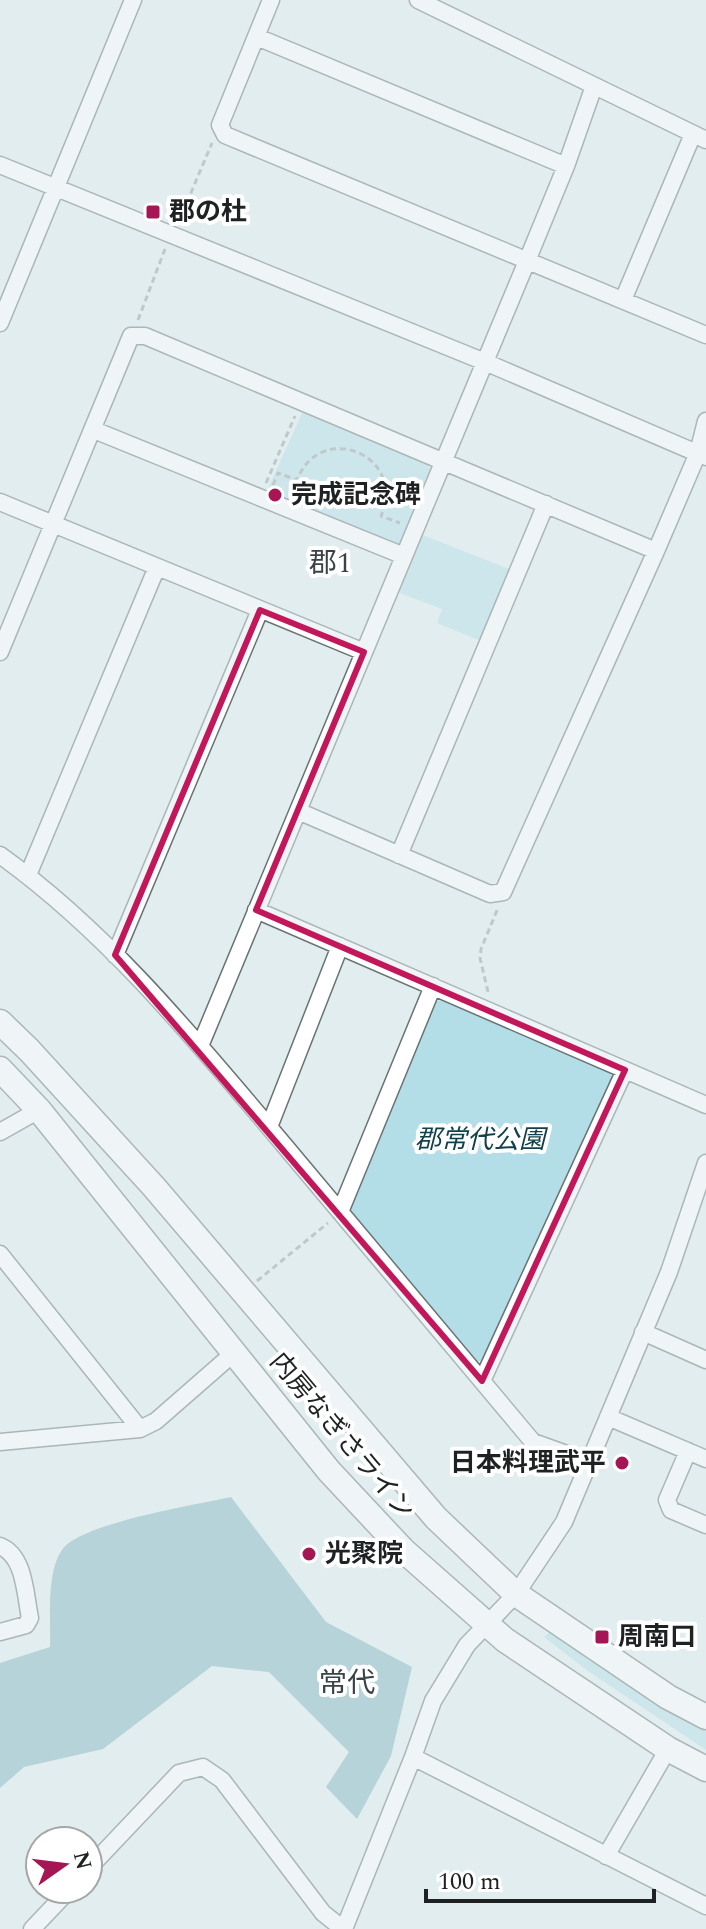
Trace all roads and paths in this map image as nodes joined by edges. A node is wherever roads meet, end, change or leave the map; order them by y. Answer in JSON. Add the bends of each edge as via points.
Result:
{"nodes":[{"id":1,"x":133,"y":0,"type":"edge"},
{"id":2,"x":271,"y":0,"type":"edge"},
{"id":3,"x":418,"y":0,"type":"edge"},
{"id":4,"x":257,"y":37,"type":"junction"},
{"id":5,"x":594,"y":86,"type":"junction"},
{"id":6,"x":220,"y":125,"type":"junction"},
{"id":7,"x":700,"y":137,"type":"edge"},
{"id":8,"x":0,"y":165,"type":"edge"},
{"id":9,"x":566,"y":166,"type":"junction"},
{"id":10,"x":56,"y":188,"type":"junction"},
{"id":11,"x":176,"y":227,"type":"dead end"},
{"id":12,"x":168,"y":242,"type":"dead end"},
{"id":13,"x":527,"y":261,"type":"junction"},
{"id":14,"x":623,"y":300,"type":"junction"},
{"id":15,"x":0,"y":323,"type":"edge"},
{"id":16,"x":706,"y":335,"type":"edge"},
{"id":17,"x":131,"y":336,"type":"junction"},
{"id":18,"x":485,"y":362,"type":"junction"},
{"id":19,"x":301,"y":401,"type":"junction"},
{"id":20,"x":706,"y":421,"type":"edge"},
{"id":21,"x":94,"y":430,"type":"junction"},
{"id":22,"x":702,"y":455,"type":"edge"},
{"id":23,"x":443,"y":461,"type":"junction"},
{"id":24,"x":263,"y":499,"type":"junction"},
{"id":25,"x":0,"y":502,"type":"edge"},
{"id":26,"x":546,"y":504,"type":"junction"},
{"id":27,"x":55,"y":525,"type":"junction"},
{"id":28,"x":415,"y":529,"type":"junction"},
{"id":29,"x":656,"y":551,"type":"junction"},
{"id":30,"x":404,"y":556,"type":"junction"},
{"id":31,"x":157,"y":567,"type":"junction"},
{"id":32,"x":260,"y":610,"type":"junction"},
{"id":33,"x":0,"y":652,"type":"edge"},
{"id":34,"x":364,"y":652,"type":"junction"},
{"id":35,"x":298,"y":811,"type":"junction"},
{"id":36,"x":0,"y":855,"type":"edge"},
{"id":37,"x":399,"y":855,"type":"junction"},
{"id":38,"x":28,"y":875,"type":"junction"},
{"id":39,"x":507,"y":887,"type":"junction"},
{"id":40,"x":256,"y":910,"type":"junction"},
{"id":41,"x":340,"y":946,"type":"junction"},
{"id":42,"x":115,"y":955,"type":"junction"},
{"id":43,"x":433,"y":986,"type":"junction"},
{"id":44,"x":491,"y":1012,"type":"junction"},
{"id":45,"x":0,"y":1022,"type":"edge"},
{"id":46,"x":200,"y":1046,"type":"junction"},
{"id":47,"x":0,"y":1069,"type":"edge"},
{"id":48,"x":625,"y":1070,"type":"junction"},
{"id":49,"x":706,"y":1105,"type":"edge"},
{"id":50,"x":39,"y":1110,"type":"junction"},
{"id":51,"x":269,"y":1127,"type":"junction"},
{"id":52,"x":0,"y":1132,"type":"edge"},
{"id":53,"x":706,"y":1163,"type":"edge"},
{"id":54,"x":340,"y":1212,"type":"junction"},
{"id":55,"x":0,"y":1254,"type":"edge"},
{"id":56,"x":253,"y":1284,"type":"dead end"},
{"id":57,"x":643,"y":1332,"type":"junction"},
{"id":58,"x":235,"y":1352,"type":"junction"},
{"id":59,"x":706,"y":1360,"type":"edge"},
{"id":60,"x":482,"y":1381,"type":"junction"},
{"id":61,"x":608,"y":1417,"type":"junction"},
{"id":62,"x":140,"y":1429,"type":"junction"},
{"id":63,"x":0,"y":1442,"type":"edge"},
{"id":64,"x":688,"y":1451,"type":"junction"},
{"id":65,"x":706,"y":1459,"type":"edge"},
{"id":66,"x":589,"y":1462,"type":"junction"},
{"id":67,"x":706,"y":1525,"type":"edge"},
{"id":68,"x":0,"y":1546,"type":"edge"},
{"id":69,"x":516,"y":1594,"type":"junction"},
{"id":70,"x":486,"y":1625,"type":"junction"},
{"id":71,"x":0,"y":1632,"type":"edge"},
{"id":72,"x":706,"y":1717,"type":"edge"},
{"id":73,"x":668,"y":1749,"type":"junction"},
{"id":74,"x":413,"y":1757,"type":"junction"},
{"id":75,"x":706,"y":1769,"type":"edge"},
{"id":76,"x":104,"y":1852,"type":"edge"},
{"id":77,"x":606,"y":1856,"type":"junction"},
{"id":78,"x":55,"y":1905,"type":"edge"},
{"id":79,"x":706,"y":1906,"type":"edge"},
{"id":80,"x":32,"y":1929,"type":"edge"},
{"id":81,"x":344,"y":1929,"type":"edge"}],
"edges":[{"from":1,"to":10,"type":"street"},
{"from":2,"to":4,"type":"street"},
{"from":3,"to":5,"type":"street"},
{"from":4,"to":6,"type":"street"},
{"from":4,"to":9,"type":"street"},
{"from":5,"to":7,"type":"street"},
{"from":5,"to":9,"type":"street"},
{"from":6,"to":11,"type":"path"},
{"from":6,"to":13,"type":"street","via":[[225,135]]},
{"from":7,"to":14,"type":"street"},
{"from":8,"to":10,"type":"street"},
{"from":9,"to":13,"type":"street"},
{"from":10,"to":15,"type":"street"},
{"from":10,"to":18,"type":"street"},
{"from":12,"to":17,"type":"path"},
{"from":13,"to":14,"type":"street"},
{"from":13,"to":18,"type":"street"},
{"from":14,"to":16,"type":"street"},
{"from":17,"to":19,"type":"street","via":[[145,336]]},
{"from":17,"to":21,"type":"street"},
{"from":18,"to":22,"type":"street"},
{"from":18,"to":23,"type":"street"},
{"from":19,"to":23,"type":"street"},
{"from":19,"to":24,"type":"path"},
{"from":20,"to":22,"type":"street"},
{"from":21,"to":24,"type":"street"},
{"from":21,"to":27,"type":"street"},
{"from":22,"to":29,"type":"street"},
{"from":23,"to":26,"type":"street"},
{"from":23,"to":28,"type":"street"},
{"from":24,"to":28,"type":"path","via":[[278,473],[297,480],[315,457],[350,450],[370,460],[382,476],[386,499],[381,516]]},
{"from":24,"to":30,"type":"street"},
{"from":25,"to":27,"type":"street"},
{"from":26,"to":29,"type":"street"},
{"from":26,"to":37,"type":"street"},
{"from":27,"to":31,"type":"street"},
{"from":27,"to":33,"type":"street"},
{"from":28,"to":30,"type":"street"},
{"from":29,"to":39,"type":"street"},
{"from":30,"to":34,"type":"street"},
{"from":31,"to":32,"type":"street"},
{"from":31,"to":38,"type":"street"},
{"from":32,"to":34,"type":"street"},
{"from":32,"to":42,"type":"street"},
{"from":34,"to":35,"type":"street"},
{"from":35,"to":37,"type":"street"},
{"from":35,"to":40,"type":"street"},
{"from":36,"to":38,"type":"street"},
{"from":37,"to":39,"type":"street","via":[[490,894]]},
{"from":38,"to":42,"type":"street"},
{"from":39,"to":44,"type":"path","via":[[481,949]]},
{"from":40,"to":41,"type":"street"},
{"from":40,"to":46,"type":"street"},
{"from":41,"to":43,"type":"street"},
{"from":41,"to":51,"type":"street"},
{"from":42,"to":46,"type":"street"},
{"from":43,"to":44,"type":"street"},
{"from":43,"to":54,"type":"street"},
{"from":44,"to":48,"type":"street"},
{"from":45,"to":69,"type":"highway","name":"内房なぎさライン","via":[[154,1187],[436,1518]]},
{"from":46,"to":51,"type":"street"},
{"from":47,"to":50,"type":"highway","name":"内房なぎさライン"},
{"from":48,"to":49,"type":"street"},
{"from":48,"to":60,"type":"street"},
{"from":50,"to":52,"type":"street"},
{"from":50,"to":58,"type":"highway","name":"内房なぎさライン"},
{"from":51,"to":54,"type":"street"},
{"from":53,"to":57,"type":"street"},
{"from":54,"to":56,"type":"path"},
{"from":54,"to":60,"type":"street"},
{"from":55,"to":62,"type":"street"},
{"from":57,"to":59,"type":"street"},
{"from":57,"to":61,"type":"street"},
{"from":58,"to":62,"type":"street"},
{"from":58,"to":70,"type":"highway","name":"内房なぎさライン","via":[[329,1471],[403,1550]]},
{"from":60,"to":66,"type":"street","via":[[533,1442]]},
{"from":61,"to":64,"type":"street"},
{"from":61,"to":66,"type":"street"},
{"from":62,"to":63,"type":"street"},
{"from":64,"to":65,"type":"street"},
{"from":64,"to":67,"type":"street","via":[[667,1506]]},
{"from":66,"to":69,"type":"street","via":[[564,1522]]},
{"from":68,"to":71,"type":"street","via":[[17,1559],[30,1618],[26,1625]]},
{"from":69,"to":70,"type":"street"},
{"from":69,"to":72,"type":"highway","name":"内房なぎさライン"},
{"from":70,"to":73,"type":"highway","name":"内房なぎさライン"},
{"from":70,"to":74,"type":"street","via":[[467,1645],[433,1701]]},
{"from":73,"to":75,"type":"highway","name":"内房なぎさライン"},
{"from":73,"to":77,"type":"street"},
{"from":74,"to":77,"type":"street"},
{"from":74,"to":81,"type":"street"},
{"from":76,"to":81,"type":"street","via":[[179,1773],[203,1767],[222,1780],[323,1913]]},
{"from":77,"to":79,"type":"street"},
{"from":78,"to":80,"type":"street"}]}
